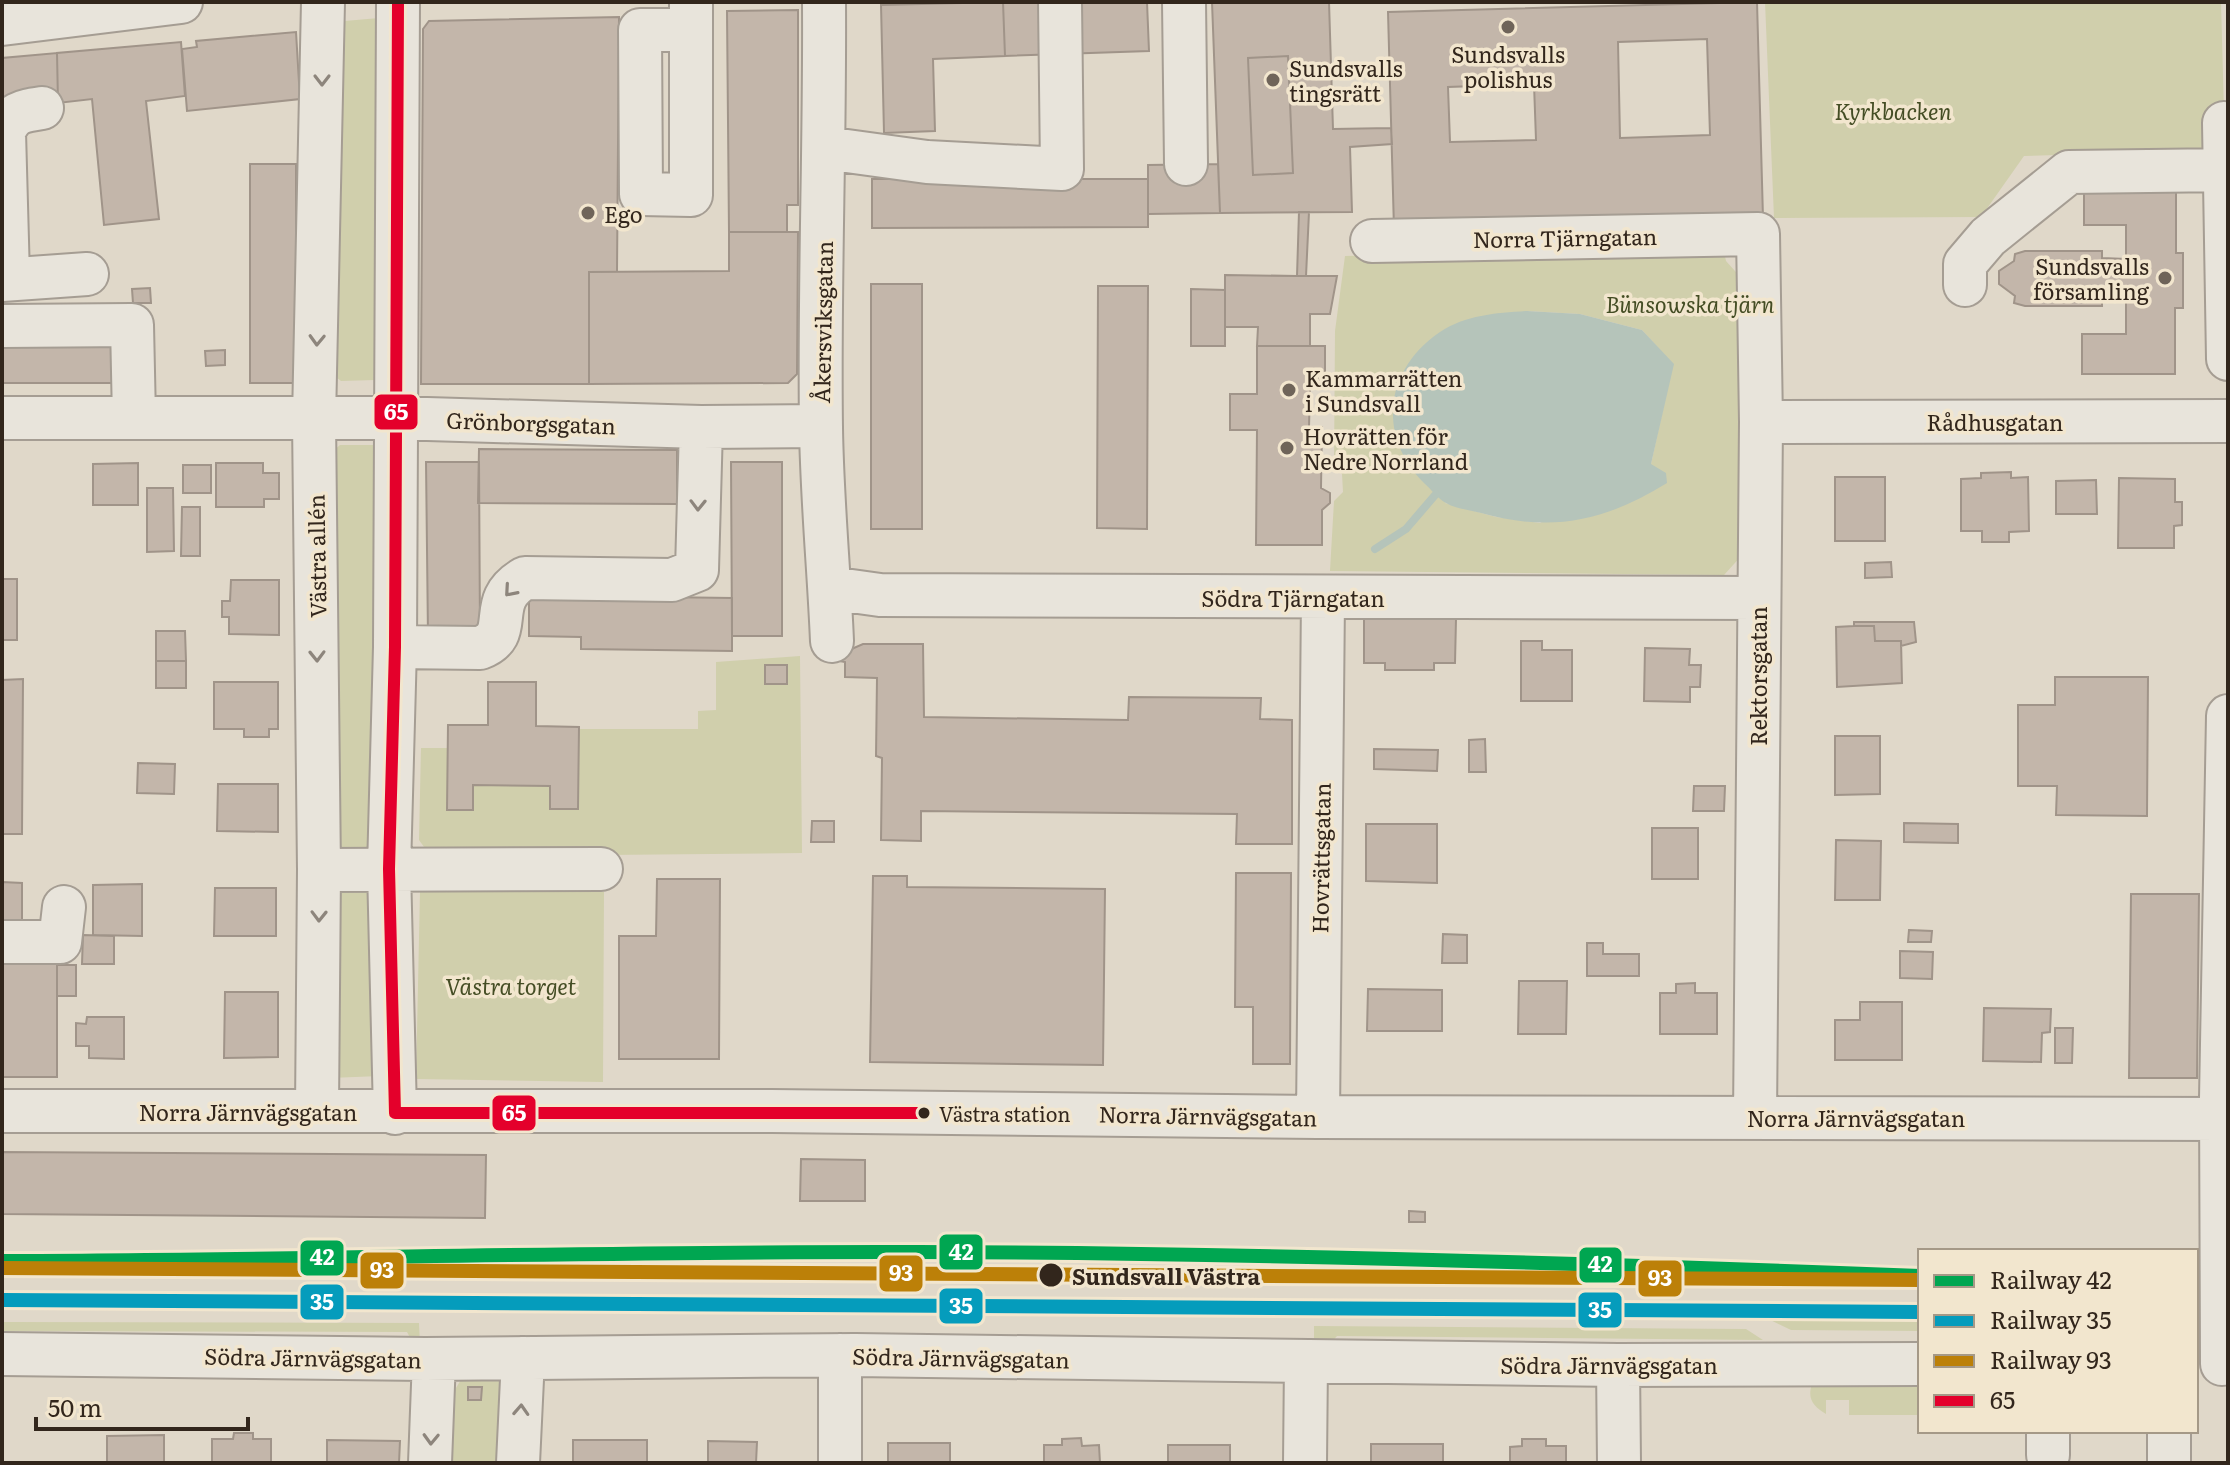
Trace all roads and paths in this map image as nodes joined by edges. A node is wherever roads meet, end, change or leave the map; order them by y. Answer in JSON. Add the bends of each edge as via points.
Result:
{"nodes":[{"id":1,"x":181,"y":2,"type":"edge"},
{"id":2,"x":323,"y":2,"type":"edge"},
{"id":3,"x":398,"y":2,"type":"edge"},
{"id":4,"x":824,"y":2,"type":"edge"},
{"id":5,"x":1060,"y":2,"type":"edge"},
{"id":6,"x":1184,"y":2,"type":"edge"},
{"id":7,"x":2,"y":24,"type":"edge"},
{"id":8,"x":42,"y":108,"type":"dead end"},
{"id":9,"x":2224,"y":123,"type":"dead end"},
{"id":10,"x":825,"y":148,"type":"junction"},
{"id":11,"x":1186,"y":164,"type":"dead end"},
{"id":12,"x":2227,"y":170,"type":"edge"},
{"id":13,"x":1758,"y":234,"type":"joint"},
{"id":14,"x":1372,"y":241,"type":"dead end"},
{"id":15,"x":87,"y":274,"type":"dead end"},
{"id":16,"x":5,"y":278,"type":"edge"},
{"id":17,"x":1965,"y":285,"type":"dead end"},
{"id":18,"x":2,"y":326,"type":"edge"},
{"id":19,"x":2228,"y":359,"type":"edge"},
{"id":20,"x":2,"y":418,"type":"edge"},
{"id":21,"x":134,"y":418,"type":"junction"},
{"id":22,"x":394,"y":418,"type":"junction"},
{"id":23,"x":314,"y":419,"type":"junction"},
{"id":24,"x":2228,"y":421,"type":"edge"},
{"id":25,"x":1761,"y":422,"type":"junction"},
{"id":26,"x":821,"y":426,"type":"junction"},
{"id":27,"x":701,"y":427,"type":"junction"},
{"id":28,"x":830,"y":588,"type":"junction"},
{"id":29,"x":1323,"y":598,"type":"junction"},
{"id":30,"x":1757,"y":598,"type":"junction"},
{"id":31,"x":832,"y":641,"type":"dead end"},
{"id":32,"x":395,"y":647,"type":"junction"},
{"id":33,"x":2228,"y":716,"type":"edge"},
{"id":34,"x":389,"y":869,"type":"junction"},
{"id":35,"x":601,"y":869,"type":"dead end"},
{"id":36,"x":319,"y":870,"type":"junction"},
{"id":37,"x":64,"y":907,"type":"dead end"},
{"id":38,"x":2,"y":942,"type":"edge"},
{"id":39,"x":317,"y":1110,"type":"junction"},
{"id":40,"x":2,"y":1111,"type":"edge"},
{"id":41,"x":395,"y":1113,"type":"junction"},
{"id":42,"x":1318,"y":1117,"type":"junction"},
{"id":43,"x":1755,"y":1118,"type":"junction"},
{"id":44,"x":2222,"y":1119,"type":"junction"},
{"id":45,"x":2226,"y":1242,"type":"edge"},
{"id":46,"x":2,"y":1354,"type":"edge"},
{"id":47,"x":840,"y":1355,"type":"junction"},
{"id":48,"x":523,"y":1358,"type":"junction"},
{"id":49,"x":434,"y":1359,"type":"junction"},
{"id":50,"x":1306,"y":1361,"type":"junction"},
{"id":51,"x":1918,"y":1364,"type":"edge"},
{"id":52,"x":2215,"y":1364,"type":"edge"},
{"id":53,"x":1618,"y":1365,"type":"junction"},
{"id":54,"x":2169,"y":1433,"type":"edge"},
{"id":55,"x":430,"y":1463,"type":"edge"},
{"id":56,"x":518,"y":1463,"type":"edge"},
{"id":57,"x":840,"y":1463,"type":"edge"},
{"id":58,"x":1305,"y":1463,"type":"edge"},
{"id":59,"x":1619,"y":1463,"type":"edge"},
{"id":60,"x":2169,"y":1463,"type":"edge"}],
"edges":[{"from":1,"to":7,"type":"street"},
{"from":2,"to":23,"type":"street","name":"Västra allén","one_way":true},
{"from":3,"to":22,"type":"street"},
{"from":4,"to":10,"type":"street","name":"Åkersviksgatan"},
{"from":5,"to":10,"type":"street","via":[[1062,169],[927,162]]},
{"from":6,"to":11,"type":"street"},
{"from":8,"to":16,"type":"street","via":[[21,111],[10,118],[4,132]]},
{"from":9,"to":12,"type":"street"},
{"from":10,"to":26,"type":"street","name":"Åkersviksgatan"},
{"from":12,"to":17,"type":"street","via":[[2069,172],[1988,237],[1965,264]]},
{"from":12,"to":19,"type":"street"},
{"from":13,"to":14,"type":"street","name":"Norra Tjärngatan"},
{"from":13,"to":25,"type":"street","name":"Rektorsgatan"},
{"from":15,"to":16,"type":"street"},
{"from":18,"to":21,"type":"street","via":[[132,325]]},
{"from":20,"to":21,"type":"street","name":"Grönborgsgatan"},
{"from":21,"to":23,"type":"street","name":"Grönborgsgatan"},
{"from":22,"to":23,"type":"street","name":"Grönborgsgatan"},
{"from":22,"to":27,"type":"street","name":"Grönborgsgatan"},
{"from":22,"to":32,"type":"street"},
{"from":23,"to":36,"type":"street","name":"Västra allén","one_way":true},
{"from":24,"to":25,"type":"street","name":"Rådhusgatan"},
{"from":25,"to":30,"type":"street","name":"Rektorsgatan"},
{"from":26,"to":27,"type":"street","name":"Grönborgsgatan"},
{"from":26,"to":28,"type":"street","name":"Åkersviksgatan"},
{"from":27,"to":32,"type":"street","one_way":true,"via":[[697,570],[672,580],[525,578],[510,586],[501,603],[499,637],[493,643],[480,648]]},
{"from":28,"to":29,"type":"street","name":"Södra Tjärngatan","via":[[880,595]]},
{"from":28,"to":31,"type":"street","name":"Åkersviksgatan"},
{"from":29,"to":30,"type":"street","name":"Södra Tjärngatan"},
{"from":29,"to":42,"type":"street","name":"Hovrättsgatan"},
{"from":30,"to":43,"type":"street","name":"Rektorsgatan"},
{"from":32,"to":34,"type":"street"},
{"from":33,"to":44,"type":"street"},
{"from":34,"to":35,"type":"street"},
{"from":34,"to":36,"type":"street"},
{"from":34,"to":41,"type":"street"},
{"from":36,"to":39,"type":"street","name":"Västra allén","one_way":true},
{"from":37,"to":38,"type":"street","via":[[60,942]]},
{"from":39,"to":40,"type":"street","name":"Norra Järnvägsgatan"},
{"from":39,"to":41,"type":"street","name":"Norra Järnvägsgatan"},
{"from":41,"to":42,"type":"street","name":"Norra Järnvägsgatan"},
{"from":42,"to":43,"type":"street","name":"Norra Järnvägsgatan"},
{"from":43,"to":44,"type":"street","name":"Norra Järnvägsgatan"},
{"from":44,"to":45,"type":"street"},
{"from":45,"to":52,"type":"street"},
{"from":46,"to":49,"type":"street","name":"Södra Järnvägsgatan"},
{"from":47,"to":48,"type":"street","name":"Södra Järnvägsgatan"},
{"from":47,"to":50,"type":"street","name":"Södra Järnvägsgatan"},
{"from":47,"to":57,"type":"street"},
{"from":48,"to":49,"type":"street","name":"Södra Järnvägsgatan"},
{"from":56,"to":48,"type":"street","one_way":true},
{"from":49,"to":55,"type":"street","one_way":true},
{"from":50,"to":53,"type":"street","name":"Södra Järnvägsgatan"},
{"from":50,"to":58,"type":"street"},
{"from":51,"to":53,"type":"street","name":"Södra Järnvägsgatan"},
{"from":53,"to":59,"type":"street"},
{"from":54,"to":60,"type":"street"}]}
